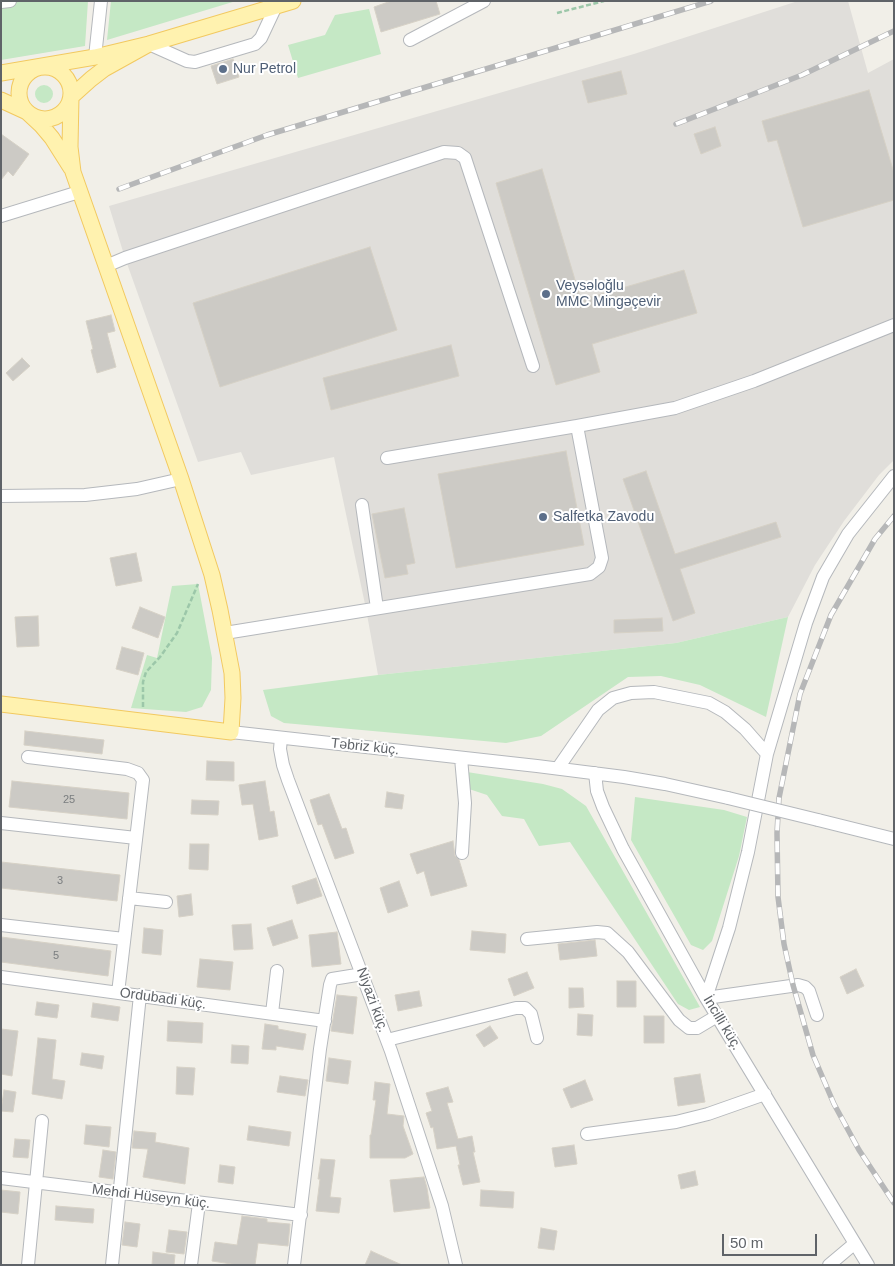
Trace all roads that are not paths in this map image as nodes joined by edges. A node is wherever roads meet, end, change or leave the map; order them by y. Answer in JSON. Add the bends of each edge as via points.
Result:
{"nodes":[{"id":1,"x":10,"y":1,"type":"edge"},
{"id":2,"x":101,"y":1,"type":"edge"},
{"id":3,"x":293,"y":1,"type":"edge"},
{"id":4,"x":484,"y":1,"type":"edge"},
{"id":5,"x":1,"y":2,"type":"edge"},
{"id":6,"x":276,"y":6,"type":"junction"},
{"id":7,"x":410,"y":40,"type":"dead end"},
{"id":8,"x":149,"y":44,"type":"junction"},
{"id":9,"x":96,"y":57,"type":"junction"},
{"id":10,"x":42,"y":67,"type":"junction"},
{"id":11,"x":1,"y":73,"type":"edge"},
{"id":12,"x":71,"y":98,"type":"junction"},
{"id":13,"x":1,"y":100,"type":"edge"},
{"id":14,"x":27,"y":112,"type":"junction"},
{"id":15,"x":73,"y":172,"type":"junction"},
{"id":16,"x":79,"y":192,"type":"junction"},
{"id":17,"x":1,"y":216,"type":"edge"},
{"id":18,"x":106,"y":266,"type":"junction"},
{"id":19,"x":894,"y":326,"type":"edge"},
{"id":20,"x":533,"y":366,"type":"dead end"},
{"id":21,"x":577,"y":426,"type":"junction"},
{"id":22,"x":387,"y":458,"type":"dead end"},
{"id":23,"x":894,"y":476,"type":"edge"},
{"id":24,"x":181,"y":479,"type":"junction"},
{"id":25,"x":1,"y":496,"type":"edge"},
{"id":26,"x":362,"y":505,"type":"dead end"},
{"id":27,"x":377,"y":608,"type":"junction"},
{"id":28,"x":225,"y":633,"type":"junction"},
{"id":29,"x":1,"y":704,"type":"edge"},
{"id":30,"x":231,"y":732,"type":"junction"},
{"id":31,"x":281,"y":738,"type":"junction"},
{"id":32,"x":767,"y":754,"type":"junction"},
{"id":33,"x":28,"y":757,"type":"dead end"},
{"id":34,"x":461,"y":758,"type":"junction"},
{"id":35,"x":558,"y":768,"type":"junction"},
{"id":36,"x":595,"y":773,"type":"junction"},
{"id":37,"x":1,"y":823,"type":"edge"},
{"id":38,"x":136,"y":838,"type":"junction"},
{"id":39,"x":894,"y":838,"type":"edge"},
{"id":40,"x":462,"y":853,"type":"dead end"},
{"id":41,"x":129,"y":898,"type":"junction"},
{"id":42,"x":166,"y":902,"type":"dead end"},
{"id":43,"x":1,"y":925,"type":"edge"},
{"id":44,"x":527,"y":938,"type":"dead end"},
{"id":45,"x":124,"y":939,"type":"junction"},
{"id":46,"x":277,"y":971,"type":"dead end"},
{"id":47,"x":363,"y":974,"type":"junction"},
{"id":48,"x":1,"y":977,"type":"edge"},
{"id":49,"x":118,"y":992,"type":"junction"},
{"id":50,"x":140,"y":995,"type":"junction"},
{"id":51,"x":706,"y":998,"type":"junction"},
{"id":52,"x":272,"y":1013,"type":"junction"},
{"id":53,"x":817,"y":1015,"type":"dead end"},
{"id":54,"x":717,"y":1016,"type":"junction"},
{"id":55,"x":325,"y":1021,"type":"junction"},
{"id":56,"x":536,"y":1038,"type":"dead end"},
{"id":57,"x":387,"y":1040,"type":"junction"},
{"id":58,"x":765,"y":1094,"type":"junction"},
{"id":59,"x":42,"y":1120,"type":"dead end"},
{"id":60,"x":587,"y":1134,"type":"dead end"},
{"id":61,"x":1,"y":1178,"type":"edge"},
{"id":62,"x":37,"y":1183,"type":"junction"},
{"id":63,"x":120,"y":1193,"type":"junction"},
{"id":64,"x":199,"y":1204,"type":"junction"},
{"id":65,"x":301,"y":1215,"type":"junction"},
{"id":66,"x":854,"y":1244,"type":"junction"},
{"id":67,"x":28,"y":1265,"type":"edge"},
{"id":68,"x":112,"y":1265,"type":"edge"},
{"id":69,"x":192,"y":1265,"type":"edge"},
{"id":70,"x":294,"y":1265,"type":"edge"},
{"id":71,"x":456,"y":1265,"type":"edge"},
{"id":72,"x":829,"y":1265,"type":"edge"},
{"id":73,"x":868,"y":1265,"type":"edge"}],
"edges":[{"from":1,"to":5,"type":"street"},
{"from":2,"to":9,"type":"street"},
{"from":3,"to":6,"type":"main road"},
{"from":4,"to":7,"type":"street"},
{"from":6,"to":8,"type":"main road"},
{"from":6,"to":8,"type":"street","via":[[262,38],[255,44],[196,62]]},
{"from":8,"to":9,"type":"main road"},
{"from":8,"to":12,"type":"main road","via":[[104,69]]},
{"from":9,"to":10,"type":"main road"},
{"from":10,"to":11,"type":"main road"},
{"from":10,"to":12,"type":"main road","via":[[58,70],[64,75],[69,81]]},
{"from":10,"to":14,"type":"main road","via":[[27,74],[22,81],[20,97]]},
{"from":12,"to":14,"type":"main road","via":[[64,112],[49,119]]},
{"from":12,"to":15,"type":"main road"},
{"from":13,"to":14,"type":"main road"},
{"from":14,"to":15,"type":"main road","via":[[52,138]]},
{"from":15,"to":16,"type":"main road"},
{"from":16,"to":17,"type":"street"},
{"from":16,"to":18,"type":"main road"},
{"from":18,"to":20,"type":"street","via":[[444,152],[458,152],[465,158]]},
{"from":18,"to":24,"type":"main road"},
{"from":19,"to":21,"type":"street","via":[[675,408]]},
{"from":21,"to":22,"type":"street"},
{"from":21,"to":27,"type":"street","via":[[602,558],[599,567],[590,574]]},
{"from":23,"to":32,"type":"street","via":[[848,534],[823,577]]},
{"from":24,"to":25,"type":"street","via":[[85,496]]},
{"from":24,"to":28,"type":"main road","via":[[212,575]]},
{"from":26,"to":27,"type":"street"},
{"from":27,"to":28,"type":"street"},
{"from":28,"to":30,"type":"main road","via":[[232,673]]},
{"from":29,"to":30,"type":"main road","name":"Təbriz küç."},
{"from":30,"to":31,"type":"street","name":"Təbriz küç."},
{"from":31,"to":34,"type":"street","name":"Təbriz küç."},
{"from":31,"to":47,"type":"street","name":"Niyazi küç.","via":[[282,764]]},
{"from":32,"to":35,"type":"street","via":[[725,712],[709,703],[654,692],[631,692],[613,698],[598,710]]},
{"from":32,"to":51,"type":"street","via":[[748,852],[729,928]]},
{"from":33,"to":38,"type":"street","via":[[138,773],[142,780]]},
{"from":34,"to":35,"type":"street","name":"Təbriz küç."},
{"from":34,"to":40,"type":"street","via":[[465,803]]},
{"from":35,"to":36,"type":"street","name":"Təbriz küç."},
{"from":36,"to":39,"type":"street","name":"Təbriz küç.","bridge":true,"via":[[665,784]]},
{"from":36,"to":51,"type":"street","name":"İncilli küç.","via":[[597,791],[623,849]]},
{"from":37,"to":38,"type":"street"},
{"from":38,"to":41,"type":"street"},
{"from":41,"to":42,"type":"street"},
{"from":41,"to":45,"type":"street"},
{"from":43,"to":45,"type":"street"},
{"from":44,"to":54,"type":"street","via":[[607,933],[628,952],[679,1020],[689,1028],[697,1028]]},
{"from":45,"to":49,"type":"street"},
{"from":46,"to":52,"type":"street"},
{"from":47,"to":55,"type":"street","via":[[332,980]]},
{"from":47,"to":57,"type":"street","name":"Niyazi küç."},
{"from":48,"to":49,"type":"street","name":"Ordubadi küç."},
{"from":49,"to":50,"type":"street","name":"Ordubadi küç."},
{"from":50,"to":52,"type":"street","name":"Ordubadi küç."},
{"from":50,"to":63,"type":"street"},
{"from":51,"to":53,"type":"street","via":[[798,985],[809,991]]},
{"from":51,"to":54,"type":"street","name":"İncilli küç."},
{"from":52,"to":55,"type":"street","name":"Ordubadi küç."},
{"from":54,"to":58,"type":"street","name":"İncilli küç."},
{"from":55,"to":65,"type":"street"},
{"from":56,"to":57,"type":"street","via":[[531,1014],[526,1008],[516,1008]]},
{"from":57,"to":71,"type":"street","name":"Niyazi küç.","via":[[442,1206]]},
{"from":58,"to":60,"type":"street","via":[[676,1122]]},
{"from":58,"to":66,"type":"street","name":"İncilli küç."},
{"from":59,"to":62,"type":"street"},
{"from":61,"to":62,"type":"street","name":"Mehdi Hüseyn küç."},
{"from":62,"to":63,"type":"street","name":"Mehdi Hüseyn küç."},
{"from":62,"to":67,"type":"street"},
{"from":63,"to":64,"type":"street","name":"Mehdi Hüseyn küç."},
{"from":63,"to":68,"type":"street"},
{"from":64,"to":65,"type":"street","name":"Mehdi Hüseyn küç."},
{"from":64,"to":69,"type":"street"},
{"from":65,"to":70,"type":"street"},
{"from":66,"to":72,"type":"street"},
{"from":66,"to":73,"type":"street","name":"İncilli küç."}]}
